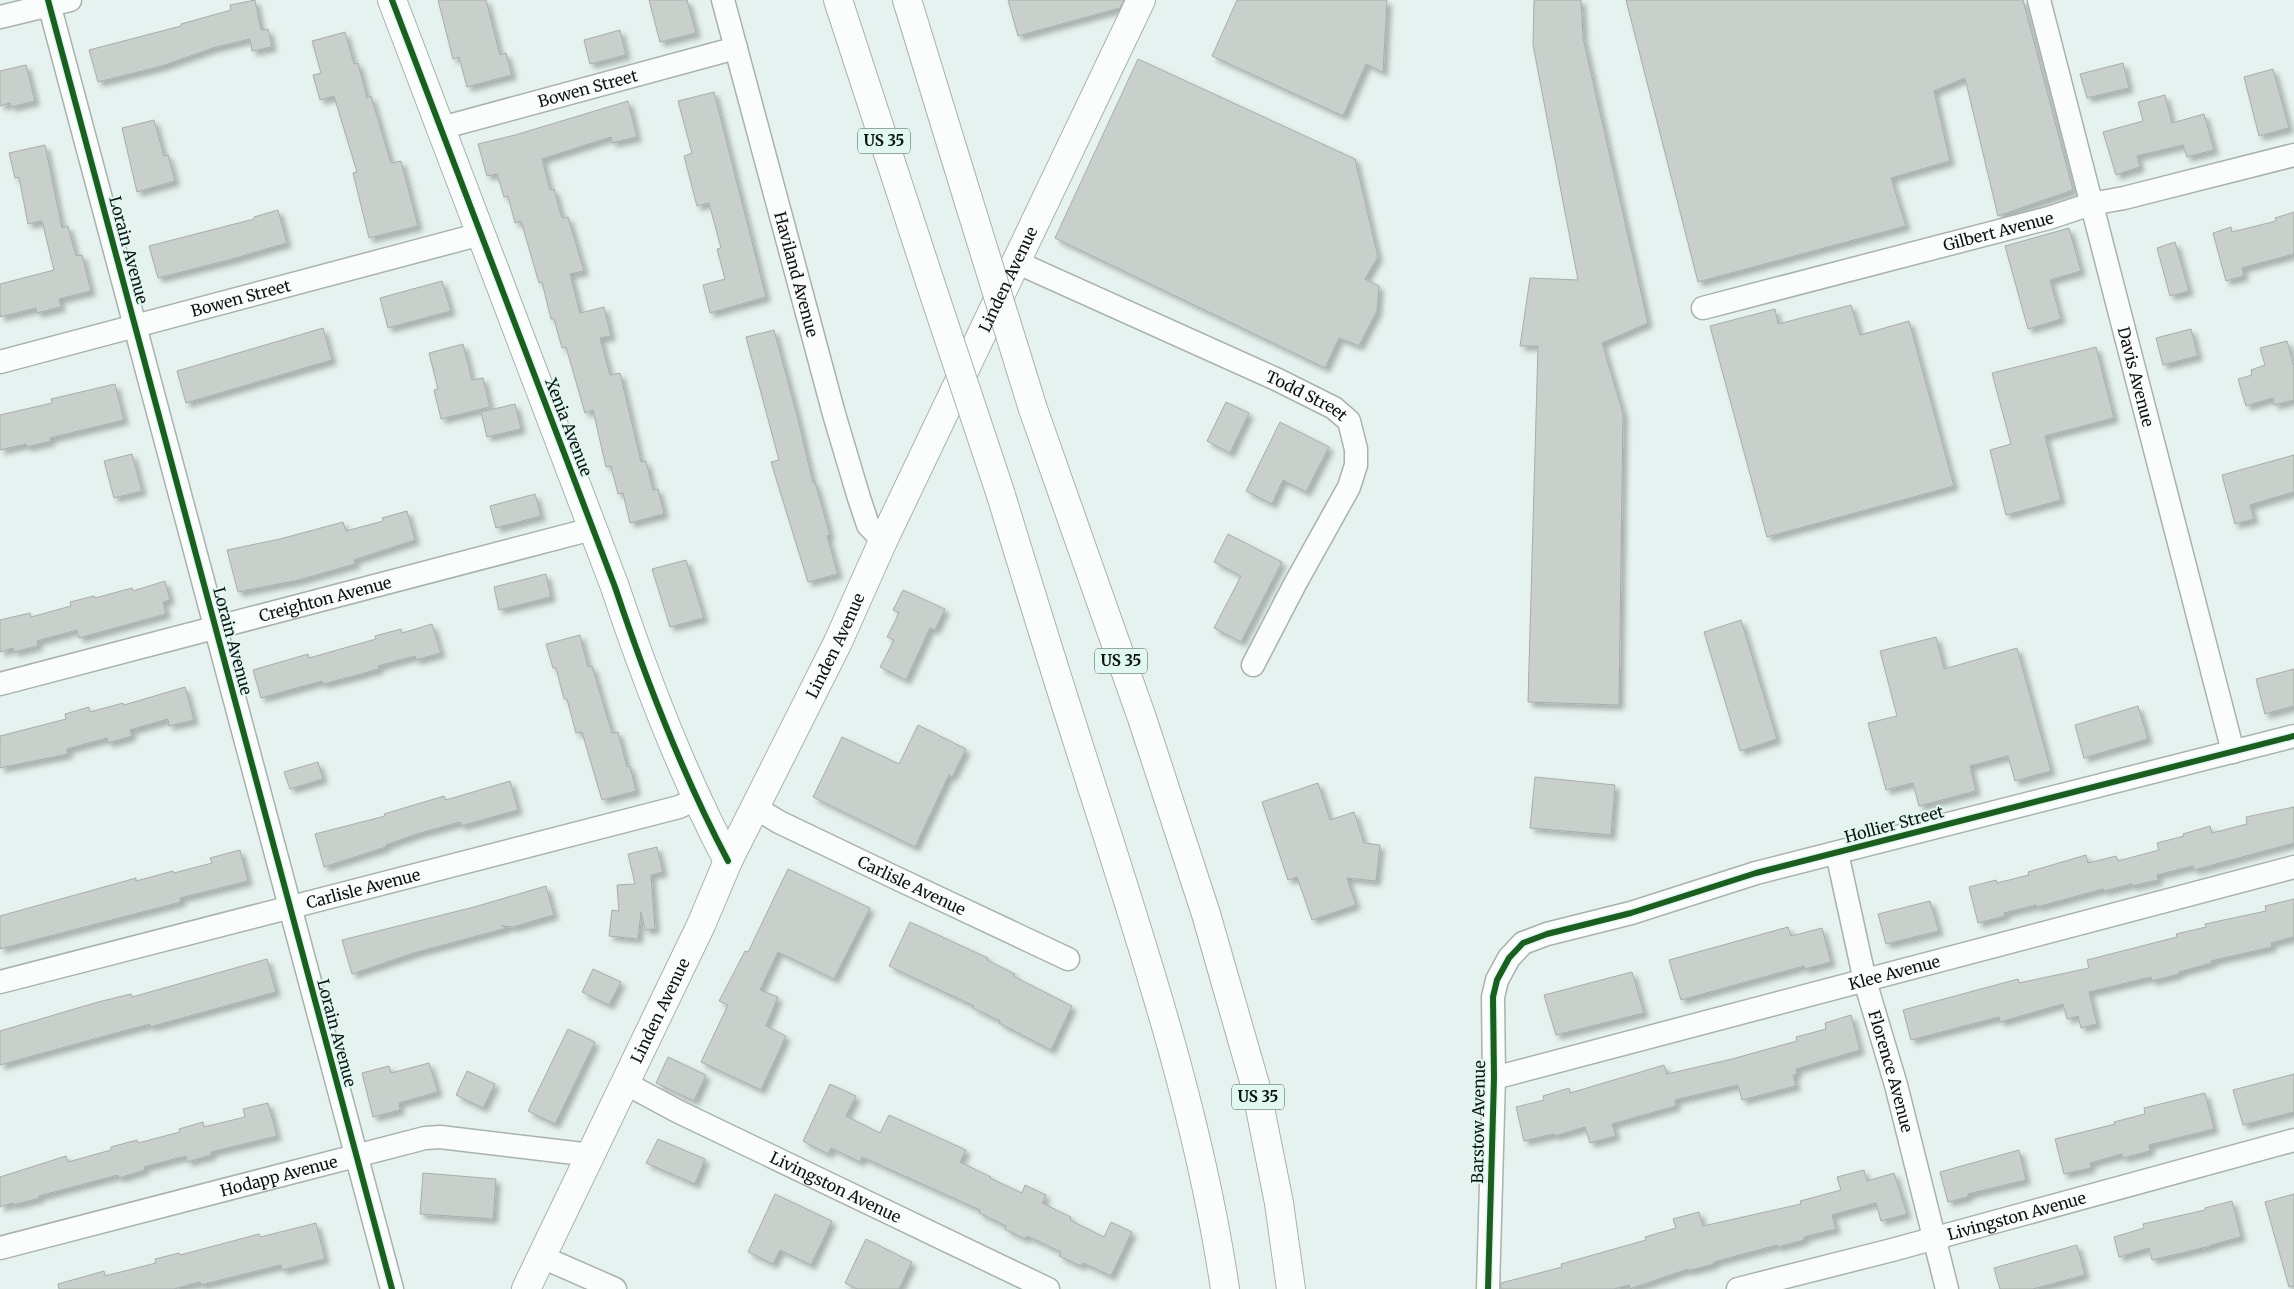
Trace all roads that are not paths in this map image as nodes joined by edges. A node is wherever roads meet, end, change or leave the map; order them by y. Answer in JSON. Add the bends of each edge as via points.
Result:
{"nodes":[{"id":1,"x":392,"y":0,"type":"edge"},
{"id":2,"x":723,"y":0,"type":"edge"},
{"id":3,"x":820,"y":0,"type":"edge"},
{"id":4,"x":838,"y":0,"type":"edge"},
{"id":5,"x":909,"y":0,"type":"edge"},
{"id":6,"x":1141,"y":0,"type":"edge"},
{"id":7,"x":2039,"y":0,"type":"edge"},
{"id":8,"x":56,"y":2,"type":"edge"},
{"id":9,"x":0,"y":17,"type":"edge"},
{"id":10,"x":736,"y":48,"type":"junction"},
{"id":11,"x":441,"y":128,"type":"junction"},
{"id":12,"x":2294,"y":155,"type":"edge"},
{"id":13,"x":897,"y":182,"type":"junction"},
{"id":14,"x":2091,"y":204,"type":"junction"},
{"id":15,"x":481,"y":234,"type":"junction"},
{"id":16,"x":1016,"y":262,"type":"junction"},
{"id":17,"x":1703,"y":308,"type":"dead end"},
{"id":18,"x":135,"y":326,"type":"junction"},
{"id":19,"x":0,"y":362,"type":"edge"},
{"id":20,"x":592,"y":529,"type":"junction"},
{"id":21,"x":883,"y":541,"type":"junction"},
{"id":22,"x":215,"y":628,"type":"junction"},
{"id":23,"x":1253,"y":665,"type":"dead end"},
{"id":24,"x":0,"y":684,"type":"edge"},
{"id":25,"x":2294,"y":736,"type":"edge"},
{"id":26,"x":2233,"y":752,"type":"junction"},
{"id":27,"x":696,"y":800,"type":"junction"},
{"id":28,"x":756,"y":808,"type":"junction"},
{"id":29,"x":1837,"y":853,"type":"junction"},
{"id":30,"x":728,"y":861,"type":"junction"},
{"id":31,"x":2294,"y":866,"type":"edge"},
{"id":32,"x":289,"y":907,"type":"junction"},
{"id":33,"x":1509,"y":958,"type":"joint"},
{"id":34,"x":1068,"y":959,"type":"dead end"},
{"id":35,"x":1866,"y":981,"type":"junction"},
{"id":36,"x":0,"y":982,"type":"edge"},
{"id":37,"x":1494,"y":1078,"type":"junction"},
{"id":38,"x":625,"y":1083,"type":"junction"},
{"id":39,"x":2294,"y":1140,"type":"edge"},
{"id":40,"x":355,"y":1155,"type":"junction"},
{"id":41,"x":591,"y":1155,"type":"junction"},
{"id":42,"x":1934,"y":1238,"type":"junction"},
{"id":43,"x":0,"y":1248,"type":"edge"},
{"id":44,"x":542,"y":1257,"type":"junction"},
{"id":45,"x":1224,"y":1281,"type":"edge"},
{"id":46,"x":1290,"y":1286,"type":"edge"},
{"id":47,"x":392,"y":1289,"type":"edge"},
{"id":48,"x":526,"y":1289,"type":"edge"},
{"id":49,"x":615,"y":1289,"type":"edge"},
{"id":50,"x":1048,"y":1289,"type":"edge"},
{"id":51,"x":1488,"y":1289,"type":"edge"},
{"id":52,"x":1738,"y":1289,"type":"edge"},
{"id":53,"x":1947,"y":1289,"type":"edge"}],
"edges":[{"from":1,"to":11,"type":"main road","name":"Xenia Avenue"},
{"from":2,"to":10,"type":"street","name":"Haviland Avenue"},
{"from":3,"to":13,"type":"main road"},
{"from":4,"to":13,"type":"main road","number":"US 35"},
{"from":5,"to":46,"type":"main road","number":"US 35","bridge":true,"via":[[1033,410],[1142,718],[1206,914],[1256,1088],[1279,1203]]},
{"from":6,"to":16,"type":"main road","name":"Linden Avenue"},
{"from":7,"to":14,"type":"street","name":"Davis Avenue"},
{"from":8,"to":9,"type":"street"},
{"from":8,"to":18,"type":"street","name":"Lorain Avenue"},
{"from":10,"to":11,"type":"street","name":"Bowen Street"},
{"from":10,"to":21,"type":"street","name":"Haviland Avenue","via":[[859,498],[868,525]]},
{"from":11,"to":15,"type":"main road","name":"Xenia Avenue"},
{"from":12,"to":14,"type":"street","name":"Gilbert Avenue"},
{"from":13,"to":45,"type":"main road","number":"US 35","bridge":true,"via":[[1001,495],[1132,912],[1178,1071],[1214,1213]]},
{"from":14,"to":17,"type":"street","name":"Gilbert Avenue"},
{"from":14,"to":26,"type":"street","name":"Davis Avenue"},
{"from":15,"to":18,"type":"street","name":"Bowen Street"},
{"from":15,"to":20,"type":"main road","name":"Xenia Avenue"},
{"from":16,"to":21,"type":"main road","name":"Linden Avenue"},
{"from":16,"to":23,"type":"street","name":"Todd Street","via":[[1278,380],[1334,408],[1349,421],[1356,450],[1356,465],[1349,488]]},
{"from":18,"to":19,"type":"street","name":"Bowen Street"},
{"from":18,"to":22,"type":"street","name":"Lorain Avenue"},
{"from":20,"to":22,"type":"street","name":"Creighton Avenue"},
{"from":20,"to":27,"type":"main road","name":"Xenia Avenue"},
{"from":21,"to":28,"type":"main road","name":"Linden Avenue","via":[[838,642]]},
{"from":22,"to":24,"type":"street","name":"Creighton Avenue"},
{"from":22,"to":32,"type":"street","name":"Lorain Avenue"},
{"from":25,"to":26,"type":"street","name":"Hollier Street"},
{"from":26,"to":29,"type":"street","name":"Hollier Street"},
{"from":27,"to":30,"type":"main road","name":"Xenia Avenue"},
{"from":27,"to":32,"type":"street","name":"Carlisle Avenue"},
{"from":28,"to":30,"type":"main road","name":"Linden Avenue"},
{"from":28,"to":34,"type":"street","name":"Carlisle Avenue","via":[[876,869]]},
{"from":29,"to":33,"type":"street","name":"Hollier Street","via":[[1756,873],[1631,913],[1547,934],[1523,943]]},
{"from":29,"to":35,"type":"street","name":"Florence Avenue"},
{"from":30,"to":38,"type":"main road","name":"Linden Avenue"},
{"from":31,"to":35,"type":"street","name":"Klee Avenue"},
{"from":32,"to":36,"type":"street","name":"Carlisle Avenue"},
{"from":32,"to":40,"type":"street","name":"Lorain Avenue"},
{"from":33,"to":37,"type":"street","name":"Barstow Avenue","via":[[1494,997]]},
{"from":35,"to":37,"type":"street","name":"Klee Avenue"},
{"from":35,"to":42,"type":"street","name":"Florence Avenue"},
{"from":37,"to":51,"type":"street","name":"Barstow Avenue"},
{"from":38,"to":41,"type":"main road","name":"Linden Avenue"},
{"from":38,"to":50,"type":"street","name":"Livingston Avenue"},
{"from":39,"to":42,"type":"street","name":"Livingston Avenue"},
{"from":40,"to":41,"type":"street","name":"Hodapp Avenue","via":[[440,1137]]},
{"from":40,"to":43,"type":"street","name":"Hodapp Avenue"},
{"from":40,"to":47,"type":"street","name":"Lorain Avenue"},
{"from":41,"to":44,"type":"main road","name":"Linden Avenue"},
{"from":42,"to":52,"type":"street","name":"Livingston Avenue"},
{"from":42,"to":53,"type":"street","name":"Florence Avenue"},
{"from":44,"to":48,"type":"main road","name":"Linden Avenue"},
{"from":44,"to":49,"type":"street"}]}
